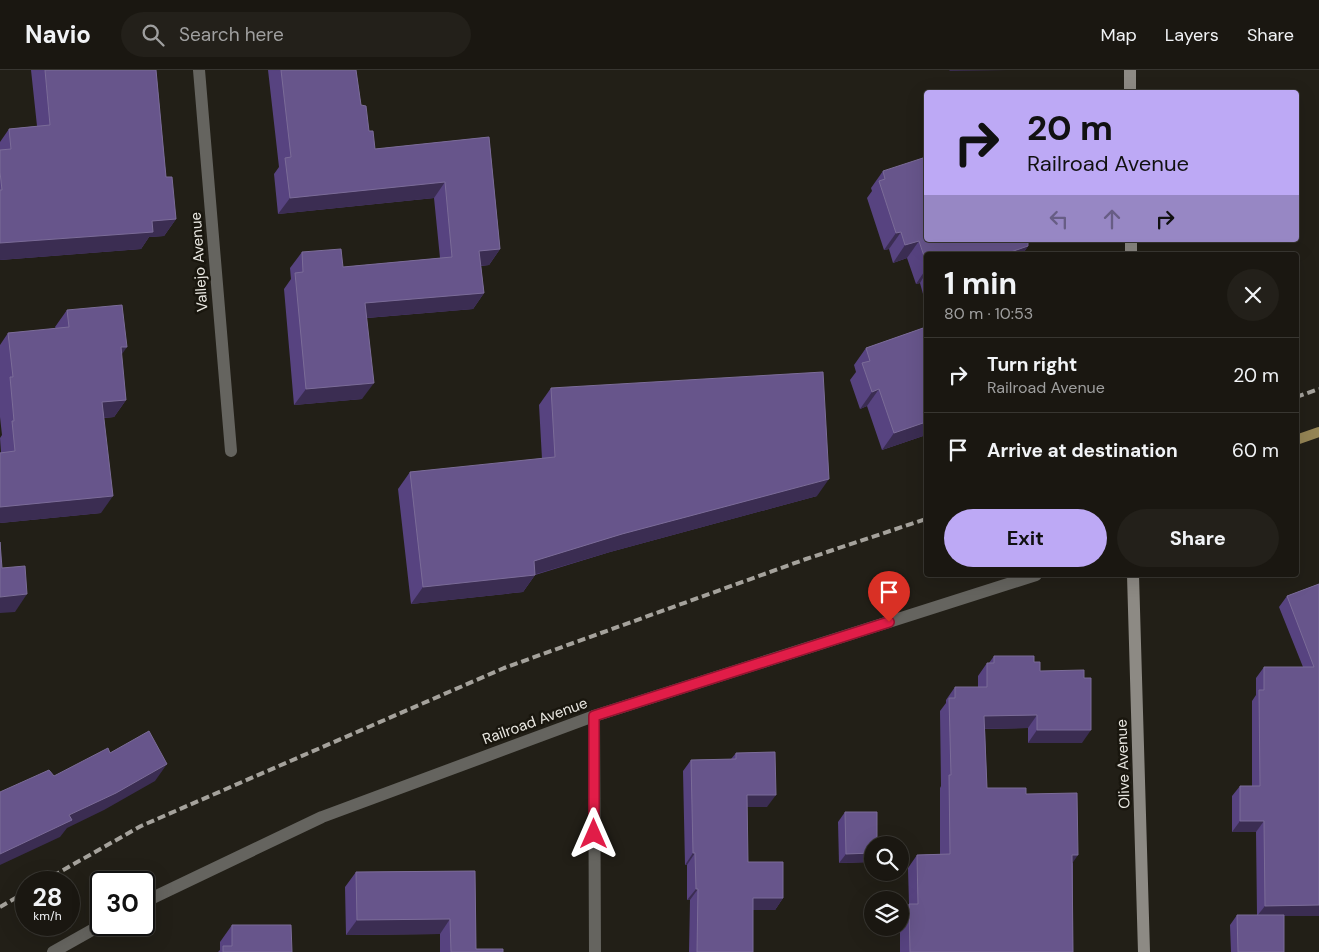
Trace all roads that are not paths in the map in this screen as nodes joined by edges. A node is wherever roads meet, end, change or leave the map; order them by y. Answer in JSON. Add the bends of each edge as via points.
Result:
{"nodes":[{"id":1,"x":199,"y":70,"type":"edge"},
{"id":2,"x":1130,"y":70,"type":"edge"},
{"id":3,"x":1130,"y":90,"type":"edge"},
{"id":4,"x":231,"y":451,"type":"dead end"},
{"id":5,"x":1030,"y":577,"type":"edge"},
{"id":6,"x":1133,"y":577,"type":"edge"},
{"id":7,"x":594,"y":716,"type":"junction"},
{"id":8,"x":155,"y":897,"type":"edge"},
{"id":9,"x":90,"y":932,"type":"edge"},
{"id":10,"x":53,"y":952,"type":"edge"},
{"id":11,"x":595,"y":952,"type":"edge"},
{"id":12,"x":1144,"y":952,"type":"edge"}],
"edges":[{"from":1,"to":4,"type":"street","name":"Vallejo Avenue"},
{"from":2,"to":3,"type":"street"},
{"from":5,"to":7,"type":"street","name":"Railroad Avenue"},
{"from":6,"to":12,"type":"street","name":"Olive Avenue"},
{"from":7,"to":8,"type":"street","name":"Railroad Avenue","via":[[322,817]]},
{"from":7,"to":11,"type":"street"},
{"from":9,"to":10,"type":"street"}]}
